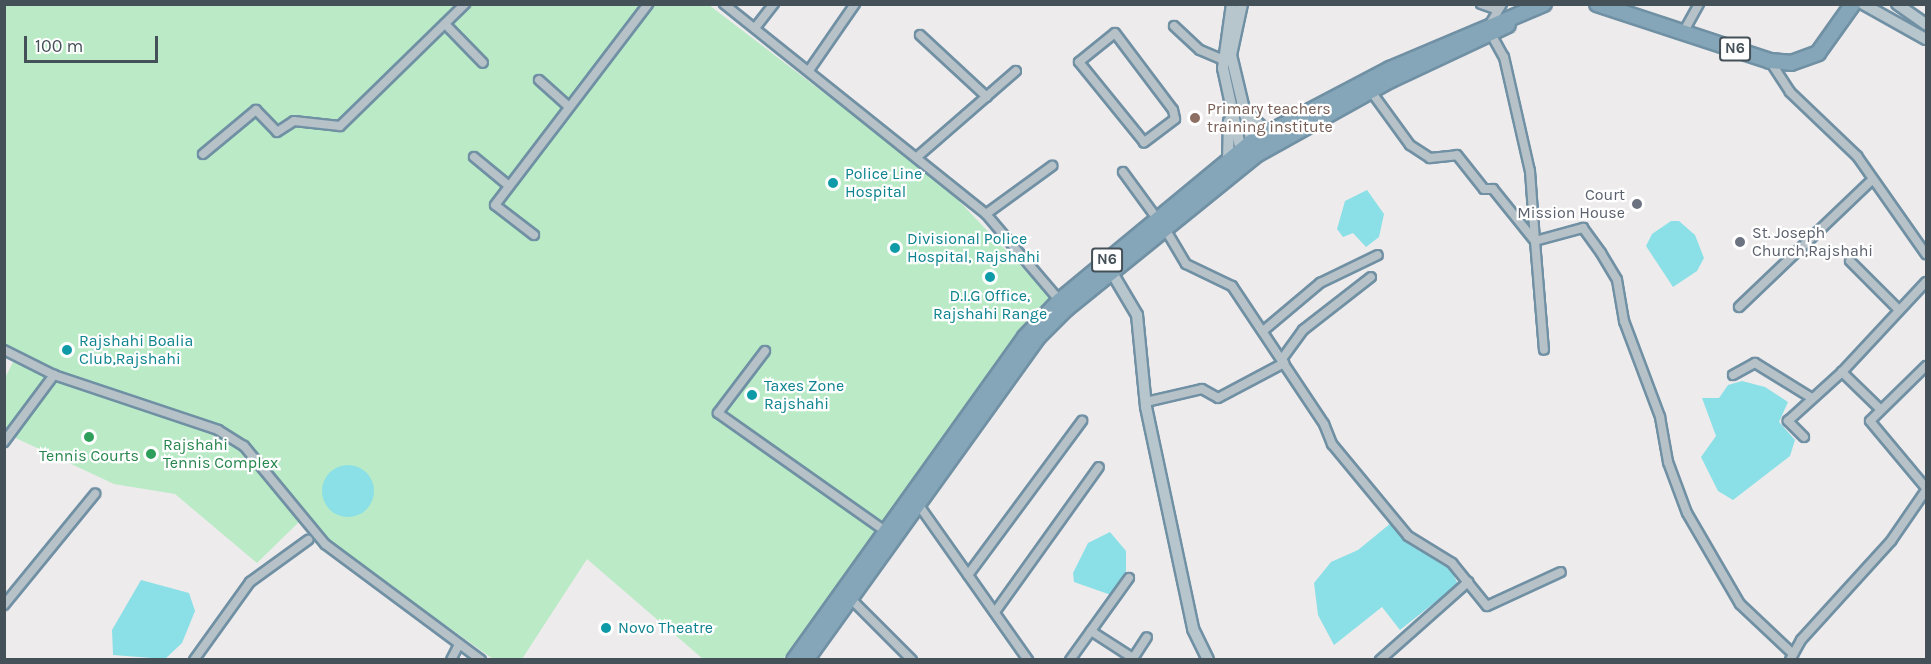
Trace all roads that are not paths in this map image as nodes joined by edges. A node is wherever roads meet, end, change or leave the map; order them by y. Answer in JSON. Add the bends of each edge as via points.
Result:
{"nodes":[{"id":1,"x":465,"y":4,"type":"edge"},
{"id":2,"x":648,"y":4,"type":"edge"},
{"id":3,"x":724,"y":4,"type":"edge"},
{"id":4,"x":774,"y":4,"type":"edge"},
{"id":5,"x":855,"y":4,"type":"edge"},
{"id":6,"x":1232,"y":4,"type":"edge"},
{"id":7,"x":1242,"y":4,"type":"edge"},
{"id":8,"x":1481,"y":4,"type":"edge"},
{"id":9,"x":1545,"y":4,"type":"edge"},
{"id":10,"x":1596,"y":4,"type":"edge"},
{"id":11,"x":1699,"y":4,"type":"edge"},
{"id":12,"x":1852,"y":4,"type":"edge"},
{"id":13,"x":1863,"y":4,"type":"edge"},
{"id":14,"x":1897,"y":4,"type":"edge"},
{"id":15,"x":1500,"y":7,"type":"edge"},
{"id":16,"x":445,"y":24,"type":"junction"},
{"id":17,"x":1926,"y":24,"type":"edge"},
{"id":18,"x":1174,"y":26,"type":"dead end"},
{"id":19,"x":755,"y":28,"type":"junction"},
{"id":20,"x":1491,"y":29,"type":"junction"},
{"id":21,"x":1684,"y":31,"type":"junction"},
{"id":22,"x":920,"y":35,"type":"dead end"},
{"id":23,"x":1926,"y":39,"type":"edge"},
{"id":24,"x":1223,"y":60,"type":"junction"},
{"id":25,"x":1770,"y":61,"type":"junction"},
{"id":26,"x":483,"y":63,"type":"dead end"},
{"id":27,"x":810,"y":69,"type":"junction"},
{"id":28,"x":1017,"y":71,"type":"dead end"},
{"id":29,"x":539,"y":80,"type":"dead end"},
{"id":30,"x":1368,"y":87,"type":"junction"},
{"id":31,"x":987,"y":97,"type":"junction"},
{"id":32,"x":568,"y":106,"type":"junction"},
{"id":33,"x":1235,"y":109,"type":"junction"},
{"id":34,"x":1175,"y":118,"type":"joint"},
{"id":35,"x":1269,"y":133,"type":"junction"},
{"id":36,"x":1248,"y":153,"type":"junction"},
{"id":37,"x":203,"y":154,"type":"dead end"},
{"id":38,"x":474,"y":157,"type":"dead end"},
{"id":39,"x":917,"y":157,"type":"junction"},
{"id":40,"x":1228,"y":161,"type":"junction"},
{"id":41,"x":1052,"y":166,"type":"dead end"},
{"id":42,"x":1123,"y":172,"type":"dead end"},
{"id":43,"x":1872,"y":180,"type":"junction"},
{"id":44,"x":509,"y":186,"type":"junction"},
{"id":45,"x":986,"y":213,"type":"junction"},
{"id":46,"x":1161,"y":223,"type":"junction"},
{"id":47,"x":534,"y":235,"type":"dead end"},
{"id":48,"x":1535,"y":241,"type":"junction"},
{"id":49,"x":1926,"y":254,"type":"edge"},
{"id":50,"x":1378,"y":255,"type":"dead end"},
{"id":51,"x":1850,"y":261,"type":"dead end"},
{"id":52,"x":1108,"y":267,"type":"junction"},
{"id":53,"x":1371,"y":277,"type":"dead end"},
{"id":54,"x":1926,"y":282,"type":"edge"},
{"id":55,"x":1063,"y":305,"type":"junction"},
{"id":56,"x":1738,"y":307,"type":"dead end"},
{"id":57,"x":1898,"y":309,"type":"junction"},
{"id":58,"x":1263,"y":331,"type":"junction"},
{"id":59,"x":4,"y":350,"type":"edge"},
{"id":60,"x":1544,"y":350,"type":"dead end"},
{"id":61,"x":765,"y":351,"type":"dead end"},
{"id":62,"x":1283,"y":361,"type":"junction"},
{"id":63,"x":1926,"y":366,"type":"edge"},
{"id":64,"x":1842,"y":372,"type":"junction"},
{"id":65,"x":54,"y":375,"type":"junction"},
{"id":66,"x":1733,"y":375,"type":"dead end"},
{"id":67,"x":1810,"y":396,"type":"junction"},
{"id":68,"x":1146,"y":402,"type":"junction"},
{"id":69,"x":1879,"y":408,"type":"junction"},
{"id":70,"x":1082,"y":421,"type":"dead end"},
{"id":71,"x":1804,"y":438,"type":"dead end"},
{"id":72,"x":4,"y":442,"type":"edge"},
{"id":73,"x":1099,"y":467,"type":"dead end"},
{"id":74,"x":1926,"y":489,"type":"edge"},
{"id":75,"x":94,"y":494,"type":"dead end"},
{"id":76,"x":918,"y":504,"type":"junction"},
{"id":77,"x":889,"y":534,"type":"junction"},
{"id":78,"x":308,"y":540,"type":"dead end"},
{"id":79,"x":1561,"y":572,"type":"dead end"},
{"id":80,"x":968,"y":575,"type":"junction"},
{"id":81,"x":1129,"y":578,"type":"dead end"},
{"id":82,"x":1468,"y":582,"type":"junction"},
{"id":83,"x":851,"y":598,"type":"junction"},
{"id":84,"x":4,"y":605,"type":"edge"},
{"id":85,"x":995,"y":612,"type":"junction"},
{"id":86,"x":1090,"y":631,"type":"junction"},
{"id":87,"x":1147,"y":637,"type":"dead end"},
{"id":88,"x":459,"y":644,"type":"junction"},
{"id":89,"x":1791,"y":657,"type":"edge"},
{"id":90,"x":800,"y":659,"type":"edge"},
{"id":91,"x":1133,"y":659,"type":"edge"},
{"id":92,"x":194,"y":660,"type":"edge"},
{"id":93,"x":451,"y":660,"type":"edge"},
{"id":94,"x":481,"y":660,"type":"edge"},
{"id":95,"x":912,"y":660,"type":"edge"},
{"id":96,"x":1028,"y":660,"type":"edge"},
{"id":97,"x":1070,"y":660,"type":"edge"},
{"id":98,"x":1208,"y":660,"type":"edge"},
{"id":99,"x":1380,"y":660,"type":"edge"}],
"edges":[{"from":1,"to":16,"type":"street"},
{"from":2,"to":32,"type":"street"},
{"from":3,"to":19,"type":"street"},
{"from":4,"to":19,"type":"street"},
{"from":5,"to":27,"type":"street"},
{"from":6,"to":24,"type":"street"},
{"from":7,"to":33,"type":"street","via":[[1231,55]]},
{"from":8,"to":15,"type":"street"},
{"from":9,"to":20,"type":"highway","number":"N6"},
{"from":10,"to":21,"type":"highway","number":"N6"},
{"from":11,"to":21,"type":"street"},
{"from":12,"to":25,"type":"highway","number":"N6","via":[[1818,53],[1791,63]]},
{"from":13,"to":23,"type":"street"},
{"from":14,"to":17,"type":"street"},
{"from":15,"to":20,"type":"street"},
{"from":16,"to":26,"type":"street"},
{"from":16,"to":37,"type":"street","via":[[340,126],[294,121],[278,132],[256,110]]},
{"from":18,"to":24,"type":"street","via":[[1200,50]]},
{"from":19,"to":27,"type":"street"},
{"from":20,"to":30,"type":"highway","number":"N6"},
{"from":20,"to":48,"type":"street","via":[[1504,57],[1530,171]]},
{"from":21,"to":25,"type":"highway","number":"N6"},
{"from":22,"to":31,"type":"street"},
{"from":24,"to":33,"type":"street"},
{"from":25,"to":43,"type":"street","via":[[1790,92],[1857,156]]},
{"from":27,"to":39,"type":"street"},
{"from":28,"to":31,"type":"street"},
{"from":29,"to":32,"type":"street"},
{"from":30,"to":35,"type":"highway","number":"N6"},
{"from":30,"to":36,"type":"highway","number":"N6"},
{"from":30,"to":48,"type":"street","via":[[1410,145],[1430,158],[1457,155],[1484,189],[1493,189]]},
{"from":31,"to":39,"type":"street"},
{"from":32,"to":44,"type":"street"},
{"from":33,"to":35,"type":"street"},
{"from":33,"to":36,"type":"street"},
{"from":33,"to":40,"type":"street"},
{"from":34,"to":34,"type":"street","via":[[1144,142],[1079,62],[1115,33]]},
{"from":35,"to":36,"type":"highway","number":"N6"},
{"from":36,"to":40,"type":"highway","number":"N6"},
{"from":36,"to":46,"type":"highway","number":"N6"},
{"from":38,"to":44,"type":"street"},
{"from":39,"to":45,"type":"street"},
{"from":40,"to":46,"type":"highway","number":"N6"},
{"from":41,"to":45,"type":"street"},
{"from":42,"to":46,"type":"street"},
{"from":43,"to":49,"type":"street"},
{"from":43,"to":56,"type":"street","via":[[1831,213]]},
{"from":44,"to":47,"type":"street","via":[[495,205]]},
{"from":45,"to":55,"type":"street"},
{"from":46,"to":52,"type":"highway","number":"N6"},
{"from":46,"to":58,"type":"street","via":[[1186,264],[1232,286]]},
{"from":48,"to":60,"type":"street"},
{"from":48,"to":89,"type":"street","via":[[1583,228],[1601,253],[1617,280],[1624,321],[1660,417],[1668,462],[1687,513],[1740,604]]},
{"from":50,"to":58,"type":"street","via":[[1320,283]]},
{"from":51,"to":57,"type":"street"},
{"from":52,"to":55,"type":"highway","number":"N6"},
{"from":52,"to":68,"type":"street","via":[[1137,315]]},
{"from":53,"to":62,"type":"street","via":[[1303,330]]},
{"from":54,"to":57,"type":"street"},
{"from":55,"to":76,"type":"highway","number":"N6"},
{"from":55,"to":77,"type":"highway","number":"N6","via":[[1025,337]]},
{"from":57,"to":64,"type":"street"},
{"from":58,"to":62,"type":"street"},
{"from":59,"to":65,"type":"street"},
{"from":61,"to":77,"type":"street","via":[[718,413]]},
{"from":62,"to":68,"type":"street","via":[[1218,398],[1202,389]]},
{"from":62,"to":82,"type":"street","via":[[1332,444],[1402,528],[1421,547],[1452,563]]},
{"from":63,"to":69,"type":"street"},
{"from":64,"to":67,"type":"street"},
{"from":64,"to":69,"type":"street"},
{"from":65,"to":72,"type":"street"},
{"from":65,"to":88,"type":"street","via":[[218,430],[244,446],[325,544]]},
{"from":66,"to":67,"type":"street","via":[[1755,363]]},
{"from":67,"to":71,"type":"street","via":[[1788,422]]},
{"from":68,"to":98,"type":"street","via":[[1193,629]]},
{"from":69,"to":74,"type":"street","via":[[1870,421]]},
{"from":70,"to":80,"type":"street"},
{"from":73,"to":85,"type":"street"},
{"from":74,"to":89,"type":"street","via":[[1892,541]]},
{"from":75,"to":84,"type":"street"},
{"from":76,"to":77,"type":"highway","number":"N6"},
{"from":76,"to":80,"type":"street"},
{"from":77,"to":83,"type":"highway","number":"N6"},
{"from":77,"to":90,"type":"highway","number":"N6"},
{"from":78,"to":92,"type":"street","via":[[250,582]]},
{"from":79,"to":82,"type":"street","via":[[1487,606]]},
{"from":80,"to":85,"type":"street"},
{"from":81,"to":86,"type":"street"},
{"from":82,"to":99,"type":"street"},
{"from":83,"to":90,"type":"highway","number":"N6"},
{"from":83,"to":95,"type":"street"},
{"from":85,"to":96,"type":"street"},
{"from":86,"to":91,"type":"street"},
{"from":86,"to":97,"type":"street"},
{"from":87,"to":91,"type":"street"},
{"from":88,"to":93,"type":"street"},
{"from":88,"to":94,"type":"street"}]}
